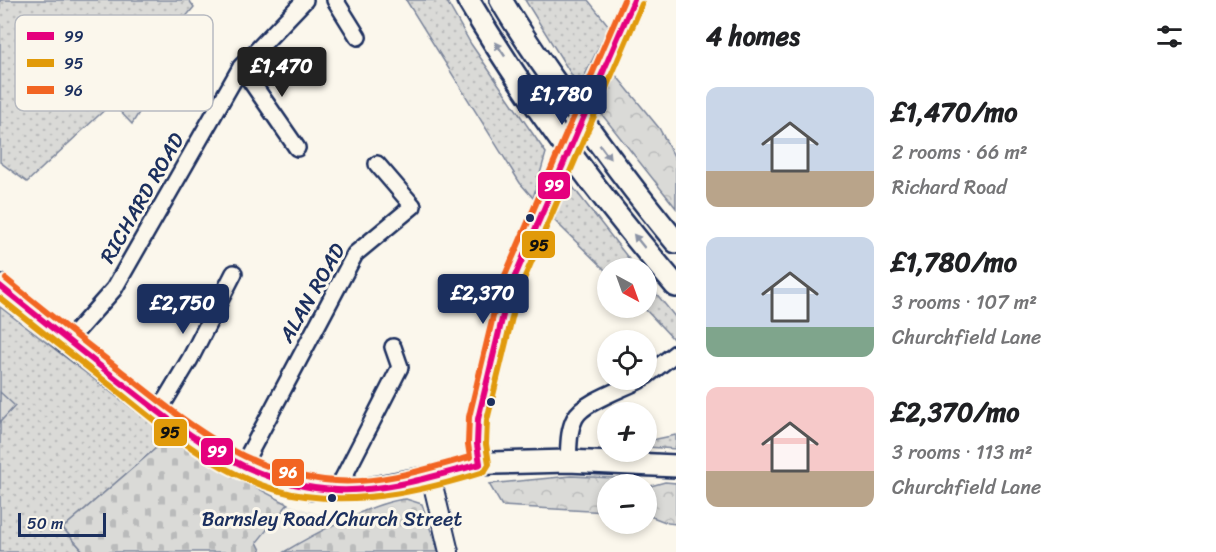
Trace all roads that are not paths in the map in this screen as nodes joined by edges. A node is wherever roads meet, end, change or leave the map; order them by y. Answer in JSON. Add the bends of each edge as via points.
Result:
{"nodes":[{"id":1,"x":305,"y":0,"type":"edge"},
{"id":2,"x":335,"y":0,"type":"edge"},
{"id":3,"x":468,"y":0,"type":"edge"},
{"id":4,"x":501,"y":0,"type":"edge"},
{"id":5,"x":634,"y":0,"type":"edge"},
{"id":6,"x":358,"y":37,"type":"dead end"},
{"id":7,"x":241,"y":67,"type":"junction"},
{"id":8,"x":297,"y":148,"type":"dead end"},
{"id":9,"x":377,"y":164,"type":"dead end"},
{"id":10,"x":676,"y":242,"type":"edge"},
{"id":11,"x":234,"y":273,"type":"dead end"},
{"id":12,"x":0,"y":286,"type":"edge"},
{"id":13,"x":676,"y":286,"type":"edge"},
{"id":14,"x":67,"y":342,"type":"junction"},
{"id":15,"x":393,"y":347,"type":"dead end"},
{"id":16,"x":676,"y":353,"type":"edge"},
{"id":17,"x":657,"y":368,"type":"edge"},
{"id":18,"x":619,"y":390,"type":"edge"},
{"id":19,"x":158,"y":412,"type":"junction"},
{"id":20,"x":568,"y":460,"type":"junction"},
{"id":21,"x":480,"y":465,"type":"junction"},
{"id":22,"x":676,"y":466,"type":"edge"},
{"id":23,"x":242,"y":467,"type":"junction"},
{"id":24,"x":431,"y":477,"type":"junction"},
{"id":25,"x":337,"y":490,"type":"junction"},
{"id":26,"x":449,"y":552,"type":"edge"}],
"edges":[{"from":1,"to":7,"type":"street","name":"RICHARD ROAD"},
{"from":2,"to":6,"type":"street"},
{"from":13,"to":3,"type":"highway","one_way":true,"via":[[549,124]]},
{"from":4,"to":10,"type":"highway","one_way":true,"via":[[597,141]]},
{"from":5,"to":21,"type":"street","bridge":true,"via":[[509,290],[478,419]]},
{"from":7,"to":8,"type":"street"},
{"from":7,"to":14,"type":"street","name":"RICHARD ROAD","via":[[114,289]]},
{"from":9,"to":23,"type":"street","name":"ALAN ROAD","via":[[413,206],[355,254]]},
{"from":11,"to":19,"type":"street"},
{"from":12,"to":14,"type":"highway"},
{"from":14,"to":19,"type":"highway"},
{"from":15,"to":25,"type":"street","via":[[400,367]]},
{"from":16,"to":17,"type":"street"},
{"from":18,"to":20,"type":"street","via":[[579,412],[569,437]]},
{"from":19,"to":23,"type":"highway","via":[[201,444]]},
{"from":20,"to":21,"type":"highway"},
{"from":20,"to":22,"type":"highway"},
{"from":21,"to":24,"type":"highway"},
{"from":23,"to":25,"type":"highway","via":[[313,489]]},
{"from":24,"to":25,"type":"highway","via":[[368,489]]},
{"from":24,"to":26,"type":"main road"}]}
